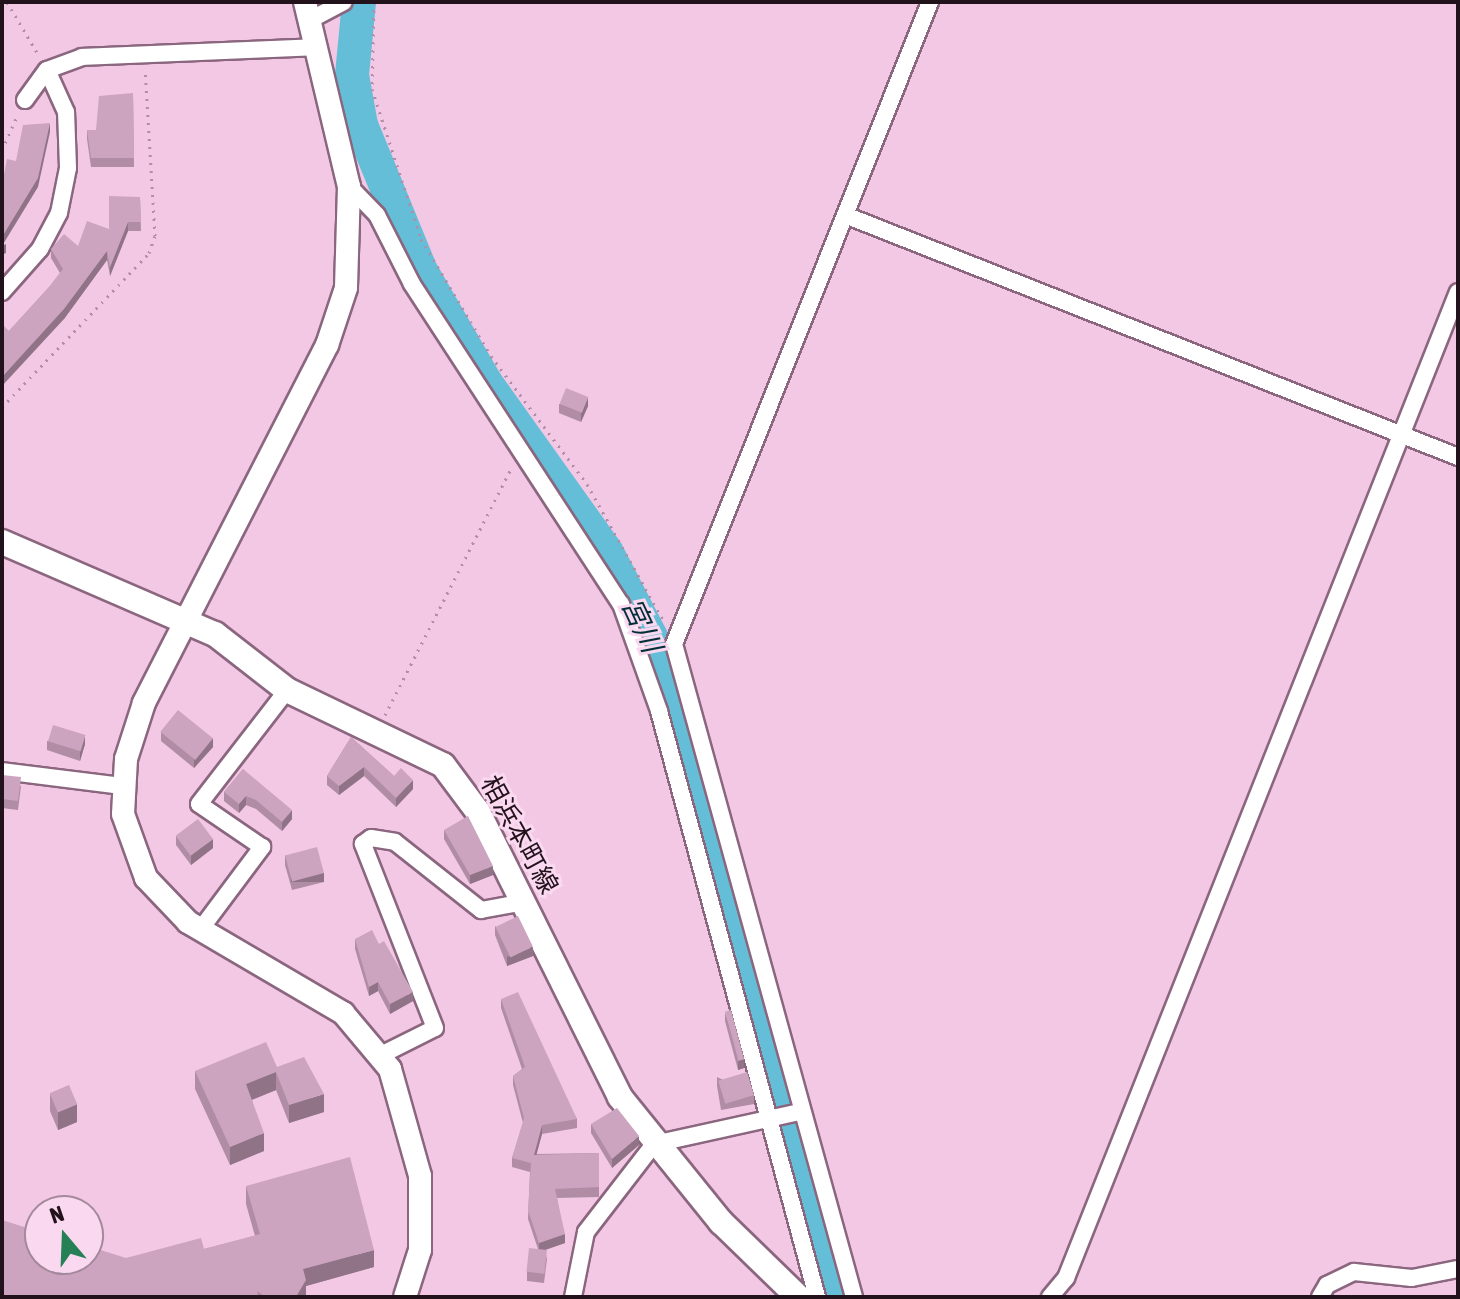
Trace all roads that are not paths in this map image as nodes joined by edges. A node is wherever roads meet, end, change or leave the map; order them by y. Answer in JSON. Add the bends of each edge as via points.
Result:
{"nodes":[{"id":1,"x":344,"y":2,"type":"edge"},
{"id":2,"x":930,"y":2,"type":"edge"},
{"id":3,"x":308,"y":11,"type":"edge"},
{"id":4,"x":318,"y":47,"type":"junction"},
{"id":5,"x":47,"y":70,"type":"junction"},
{"id":6,"x":25,"y":100,"type":"road end"},
{"id":7,"x":349,"y":186,"type":"junction"},
{"id":8,"x":845,"y":215,"type":"junction"},
{"id":9,"x":2,"y":292,"type":"edge"},
{"id":10,"x":1458,"y":292,"type":"edge"},
{"id":11,"x":1403,"y":436,"type":"junction"},
{"id":12,"x":1458,"y":457,"type":"edge"},
{"id":13,"x":2,"y":542,"type":"edge"},
{"id":14,"x":186,"y":622,"type":"junction"},
{"id":15,"x":287,"y":690,"type":"junction"},
{"id":16,"x":2,"y":771,"type":"edge"},
{"id":17,"x":122,"y":786,"type":"junction"},
{"id":18,"x":525,"y":902,"type":"junction"},
{"id":19,"x":200,"y":930,"type":"junction"},
{"id":20,"x":381,"y":1055,"type":"junction"},
{"id":21,"x":797,"y":1113,"type":"junction"},
{"id":22,"x":774,"y":1118,"type":"junction"},
{"id":23,"x":654,"y":1144,"type":"junction"},
{"id":24,"x":1458,"y":1269,"type":"edge"},
{"id":25,"x":405,"y":1297,"type":"edge"},
{"id":26,"x":573,"y":1297,"type":"edge"},
{"id":27,"x":798,"y":1297,"type":"edge"},
{"id":28,"x":817,"y":1297,"type":"edge"},
{"id":29,"x":854,"y":1297,"type":"edge"},
{"id":30,"x":1050,"y":1297,"type":"edge"},
{"id":31,"x":1320,"y":1297,"type":"edge"}],
"edges":[{"from":1,"to":3,"type":"street"},
{"from":2,"to":8,"type":"street"},
{"from":3,"to":4,"type":"street"},
{"from":4,"to":5,"type":"street","via":[[82,57]]},
{"from":4,"to":7,"type":"street"},
{"from":5,"to":6,"type":"street"},
{"from":5,"to":9,"type":"street","via":[[66,112],[62,198],[40,249]]},
{"from":7,"to":14,"type":"street","via":[[353,247],[336,324]]},
{"from":7,"to":22,"type":"street","via":[[377,215],[412,284],[621,604],[659,711]]},
{"from":8,"to":11,"type":"street"},
{"from":8,"to":21,"type":"street","via":[[677,632],[678,668]]},
{"from":10,"to":11,"type":"street"},
{"from":11,"to":12,"type":"street"},
{"from":11,"to":30,"type":"street","via":[[1066,1278]]},
{"from":13,"to":14,"type":"main road","name":"相浜本町線"},
{"from":14,"to":15,"type":"main road","name":"相浜本町線","via":[[215,634]]},
{"from":14,"to":17,"type":"street","via":[[144,703]]},
{"from":15,"to":18,"type":"main road","name":"相浜本町線","via":[[428,754],[454,777]]},
{"from":15,"to":19,"type":"street","via":[[199,804],[262,847]]},
{"from":16,"to":17,"type":"street"},
{"from":17,"to":19,"type":"street","via":[[135,857],[160,895]]},
{"from":18,"to":20,"type":"street","via":[[481,910],[395,842],[371,838],[363,844],[435,1028]]},
{"from":18,"to":23,"type":"main road","name":"相浜本町線","via":[[611,1081]]},
{"from":19,"to":20,"type":"street","via":[[323,999]]},
{"from":20,"to":25,"type":"street","via":[[400,1090],[420,1176],[420,1250]]},
{"from":21,"to":22,"type":"street"},
{"from":21,"to":29,"type":"street"},
{"from":22,"to":23,"type":"street"},
{"from":22,"to":28,"type":"street"},
{"from":23,"to":26,"type":"street","via":[[586,1232]]},
{"from":23,"to":27,"type":"main road","name":"相浜本町線"},
{"from":24,"to":31,"type":"street","via":[[1412,1278],[1354,1272],[1335,1278]]}]}
